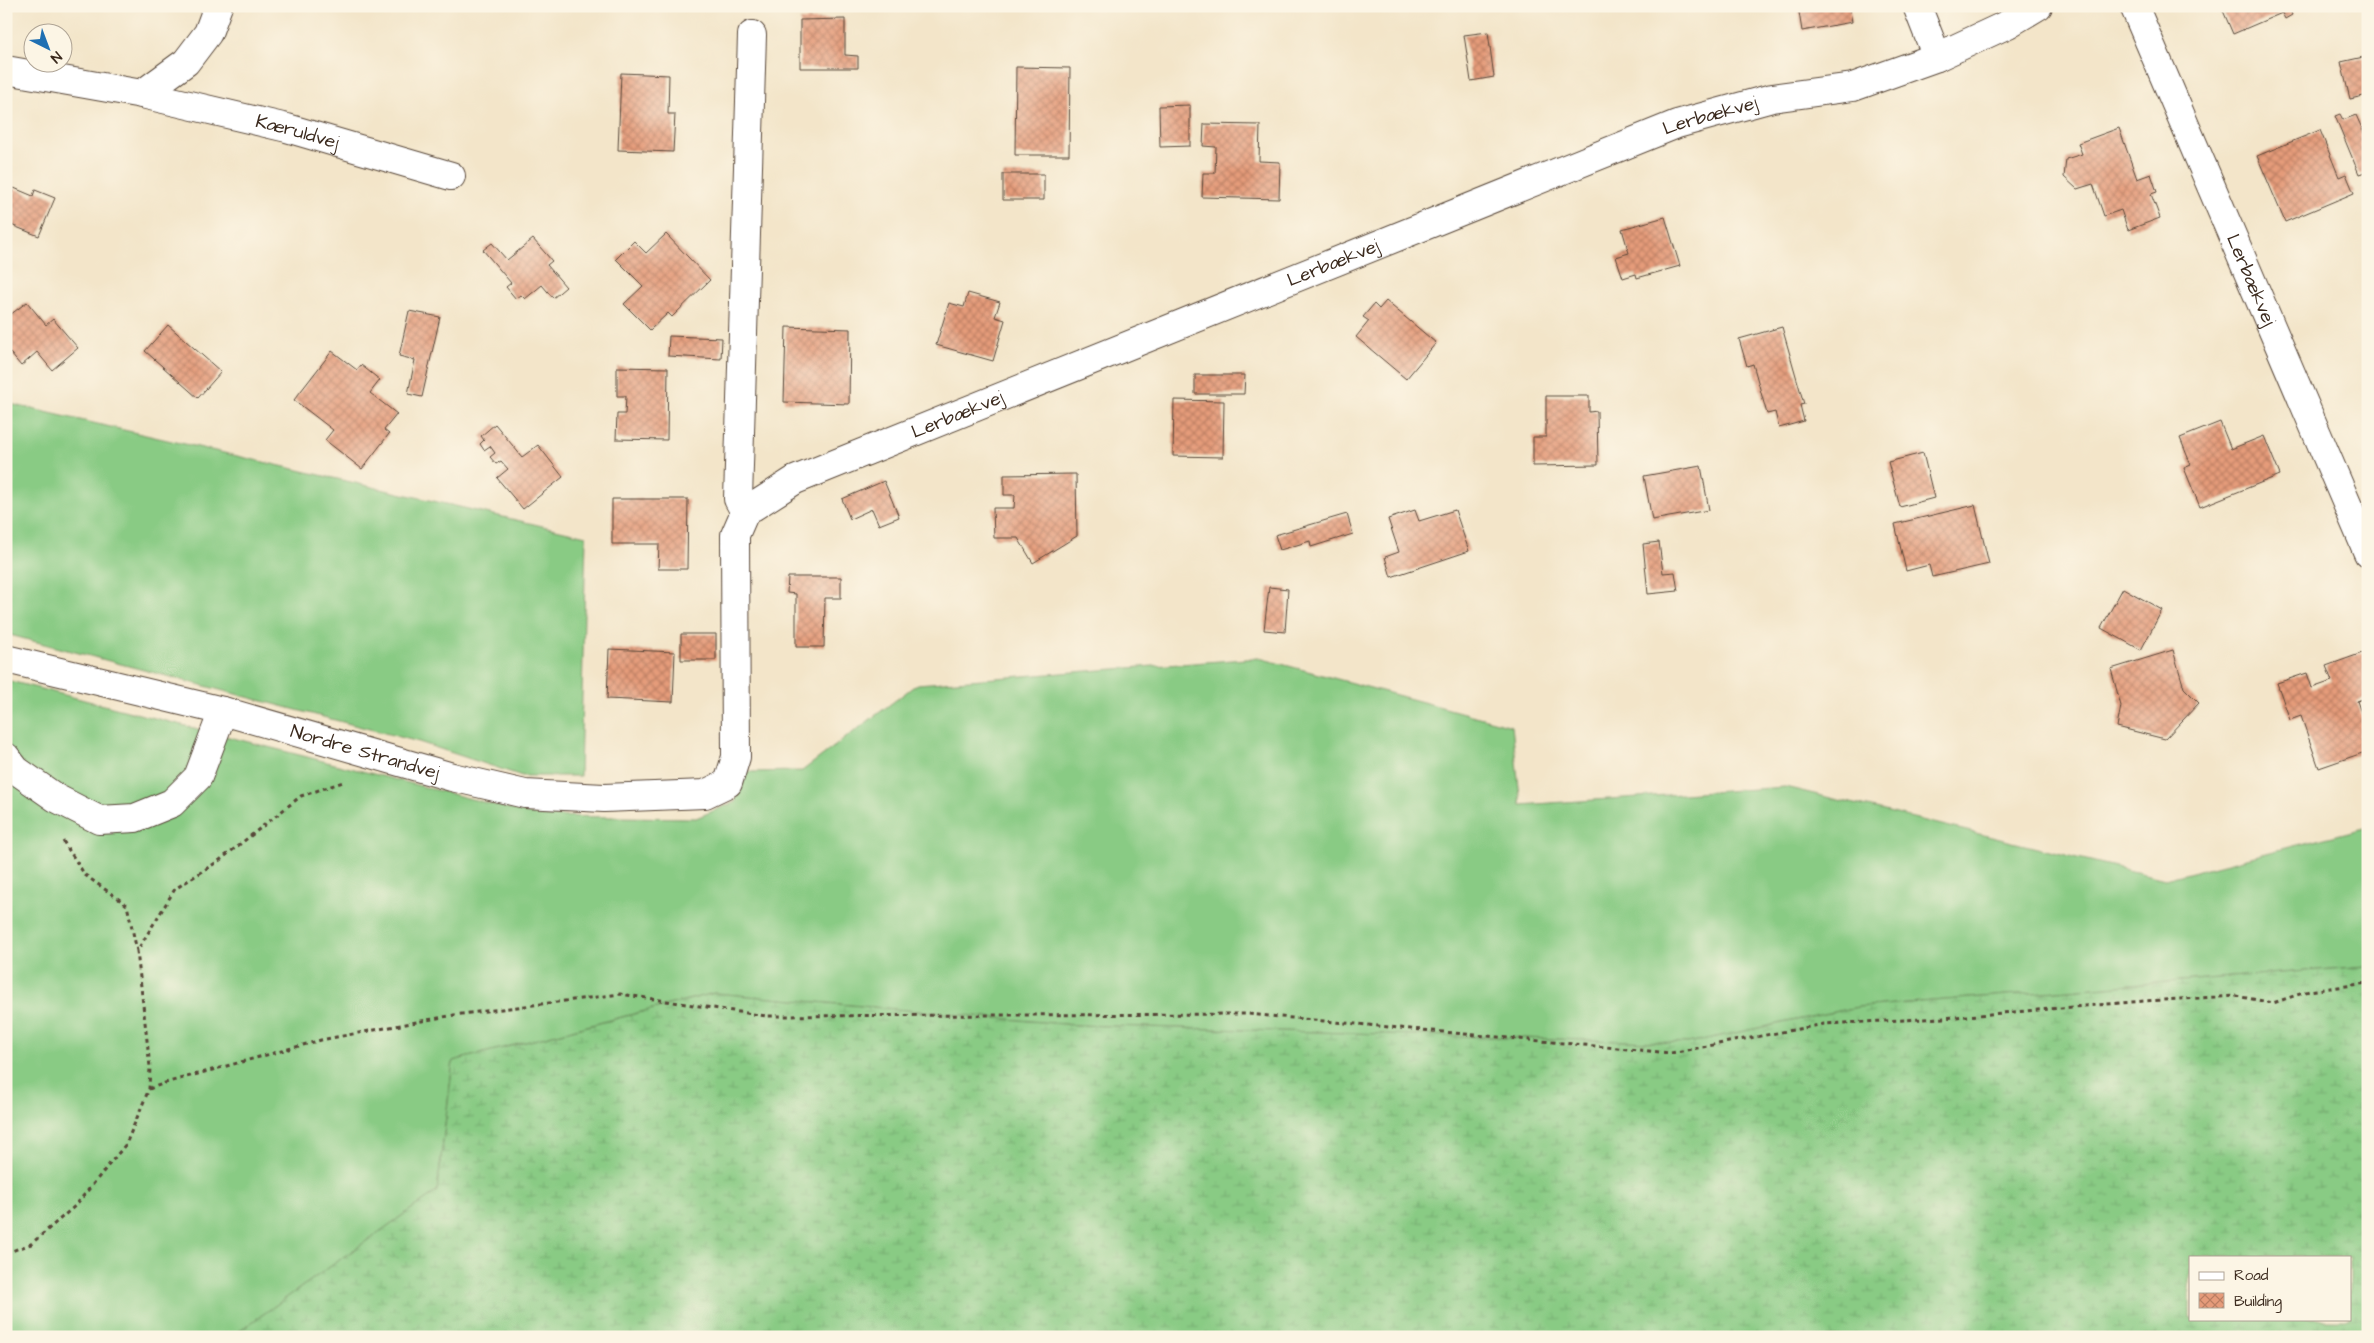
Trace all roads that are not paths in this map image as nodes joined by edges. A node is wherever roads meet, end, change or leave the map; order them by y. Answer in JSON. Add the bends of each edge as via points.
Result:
{"nodes":[{"id":1,"x":218,"y":6,"type":"edge"},
{"id":2,"x":1917,"y":6,"type":"edge"},
{"id":3,"x":2038,"y":6,"type":"edge"},
{"id":4,"x":2134,"y":6,"type":"edge"},
{"id":5,"x":752,"y":35,"type":"dead end"},
{"id":6,"x":1937,"y":57,"type":"junction"},
{"id":7,"x":6,"y":70,"type":"edge"},
{"id":8,"x":142,"y":94,"type":"junction"},
{"id":9,"x":451,"y":176,"type":"dead end"},
{"id":10,"x":745,"y":512,"type":"junction"},
{"id":11,"x":2368,"y":553,"type":"edge"},
{"id":12,"x":6,"y":659,"type":"edge"},
{"id":13,"x":223,"y":711,"type":"junction"},
{"id":14,"x":6,"y":757,"type":"edge"}],
"edges":[{"from":1,"to":8,"type":"street","via":[[208,34],[186,62]]},
{"from":2,"to":6,"type":"street"},
{"from":3,"to":6,"type":"street","name":"Lerbækvej","via":[[2008,24]]},
{"from":4,"to":11,"type":"street","name":"Lerbækvej"},
{"from":5,"to":10,"type":"street","via":[[738,499]]},
{"from":6,"to":10,"type":"street","name":"Lerbækvej","via":[[1853,87],[1772,98],[1677,124],[795,480]]},
{"from":7,"to":8,"type":"street","name":"Kæruldvej"},
{"from":8,"to":9,"type":"street","name":"Kæruldvej","via":[[287,128]]},
{"from":10,"to":13,"type":"street","name":"Nordre Strandvej","via":[[735,535],[736,757],[728,783],[705,794],[604,798],[525,794],[452,777]]},
{"from":12,"to":13,"type":"street","name":"Nordre Strandvej"},
{"from":13,"to":14,"type":"street","via":[[198,777],[172,803],[134,818],[99,820],[56,798],[16,770]]}]}
